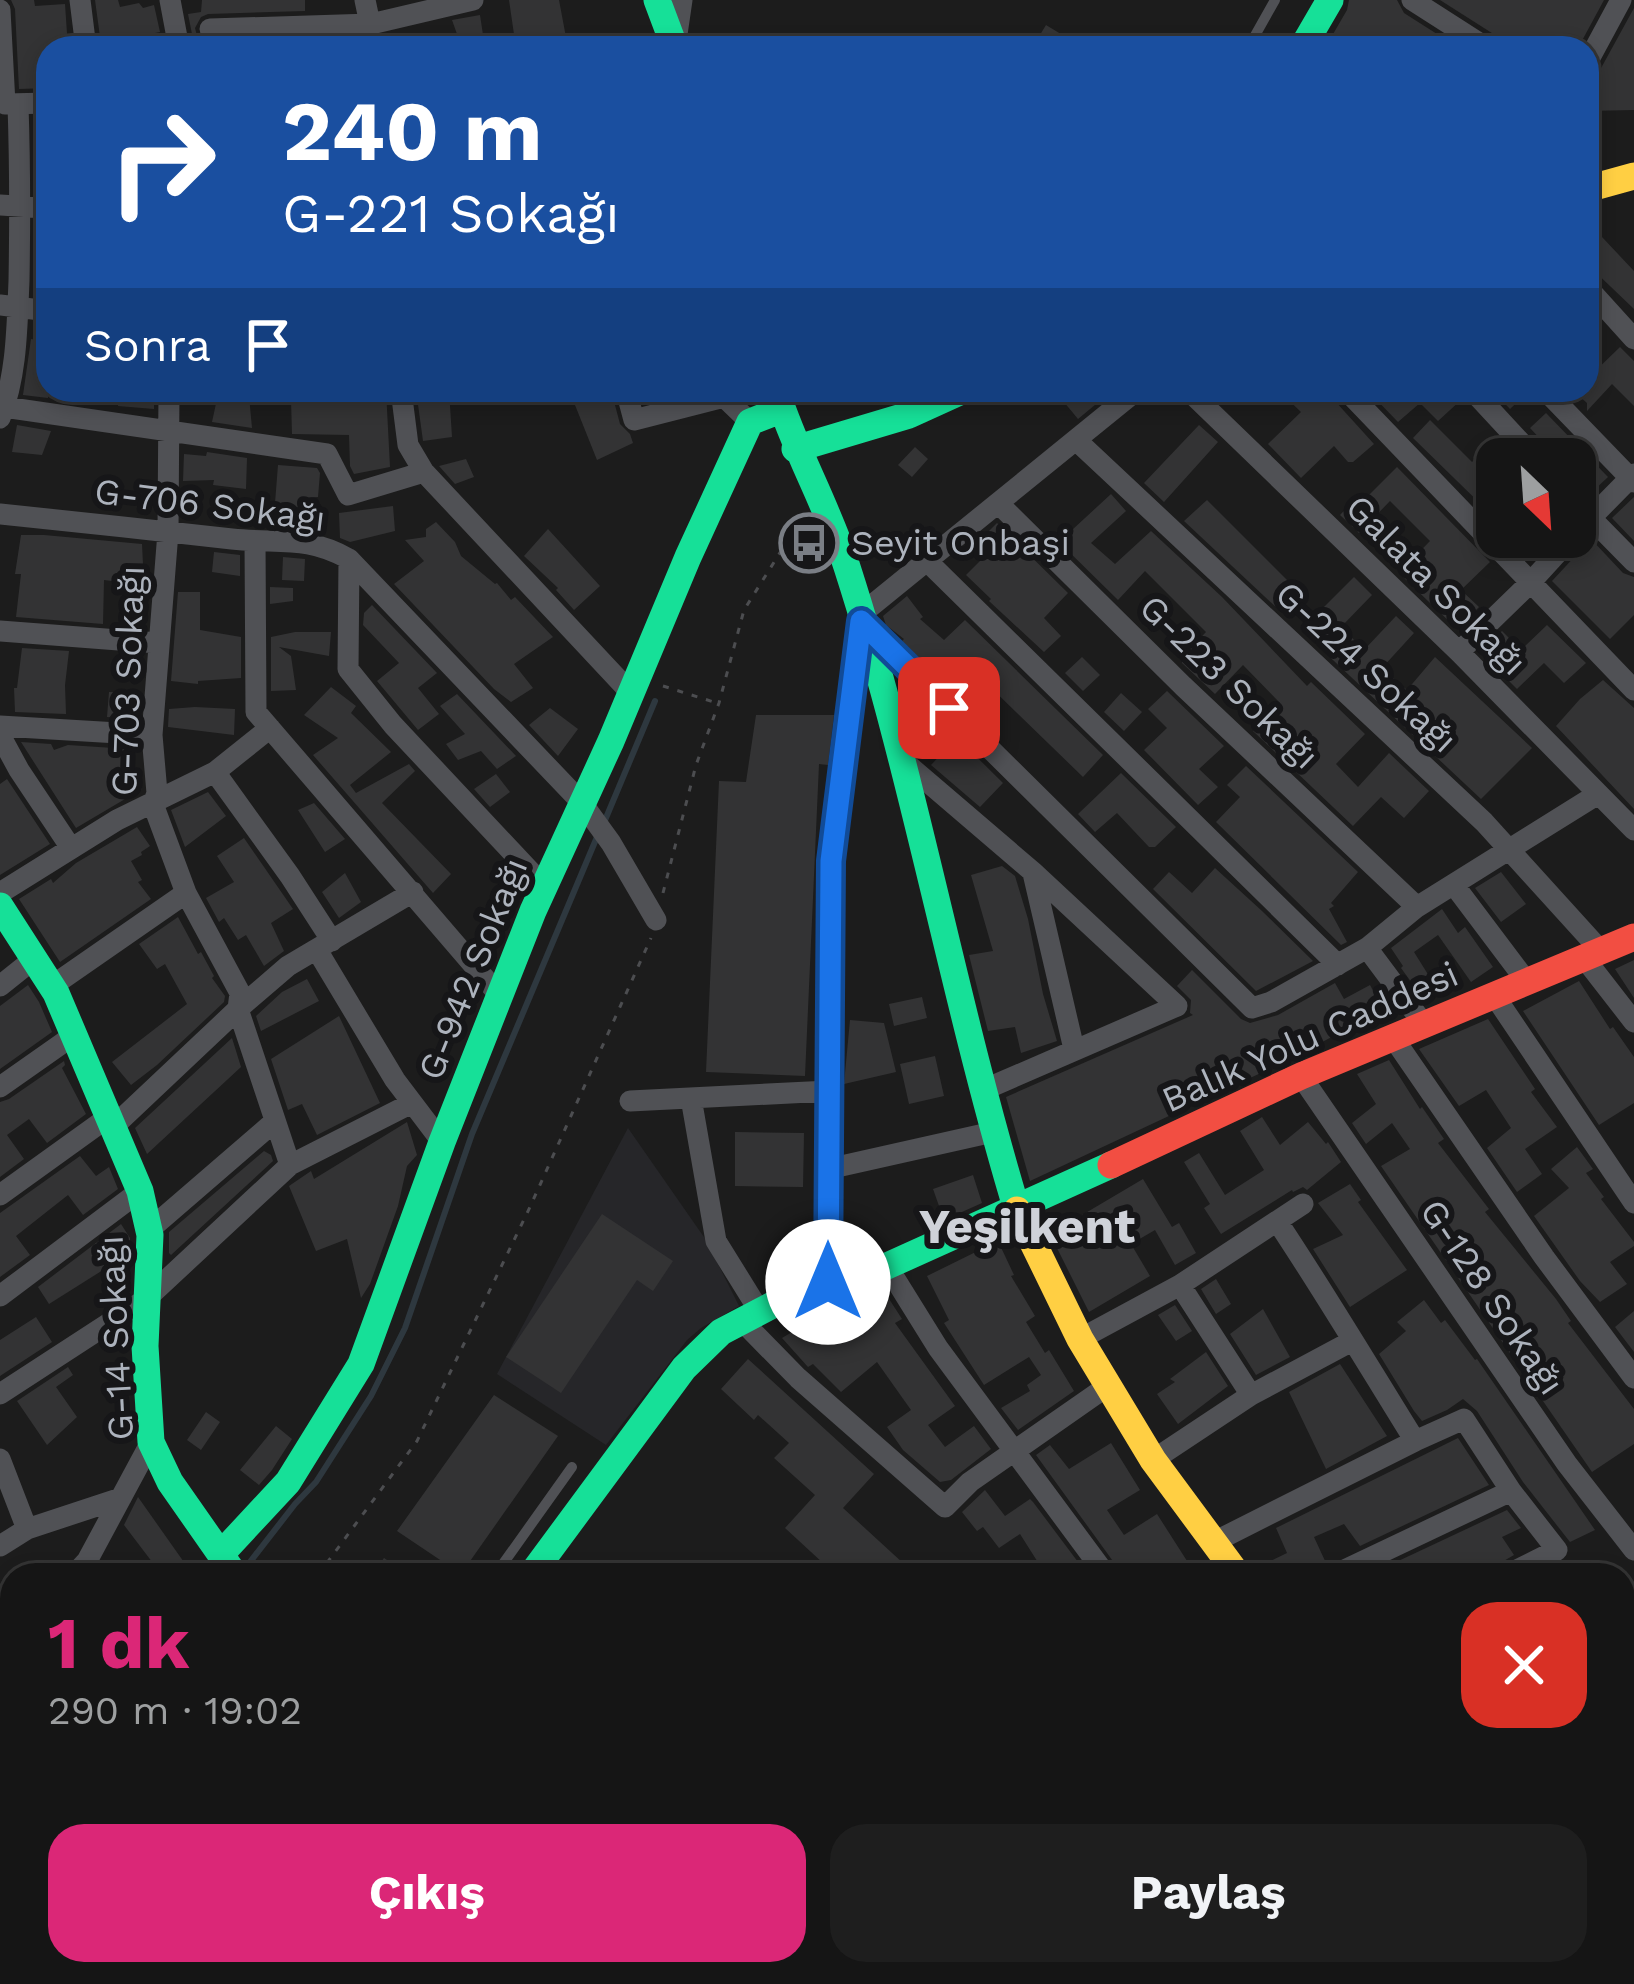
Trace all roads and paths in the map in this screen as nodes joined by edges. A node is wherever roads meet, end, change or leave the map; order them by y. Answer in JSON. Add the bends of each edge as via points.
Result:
{"nodes":[{"id":1,"x":80,"y":0,"type":"edge"},
{"id":2,"x":170,"y":0,"type":"edge"},
{"id":3,"x":365,"y":0,"type":"edge"},
{"id":4,"x":473,"y":0,"type":"edge"},
{"id":5,"x":657,"y":0,"type":"edge"},
{"id":6,"x":682,"y":0,"type":"edge"},
{"id":7,"x":1274,"y":0,"type":"edge"},
{"id":8,"x":1330,"y":0,"type":"edge"},
{"id":9,"x":1412,"y":0,"type":"edge"},
{"id":10,"x":1621,"y":0,"type":"edge"},
{"id":11,"x":0,"y":10,"type":"edge"},
{"id":12,"x":371,"y":23,"type":"junction"},
{"id":13,"x":210,"y":29,"type":"dead end"},
{"id":14,"x":84,"y":36,"type":"edge"},
{"id":15,"x":177,"y":36,"type":"edge"},
{"id":16,"x":373,"y":36,"type":"edge"},
{"id":17,"x":670,"y":36,"type":"edge"},
{"id":18,"x":677,"y":36,"type":"edge"},
{"id":19,"x":1254,"y":36,"type":"edge"},
{"id":20,"x":1309,"y":36,"type":"edge"},
{"id":21,"x":1468,"y":36,"type":"edge"},
{"id":22,"x":1599,"y":41,"type":"edge"},
{"id":23,"x":8,"y":104,"type":"edge"},
{"id":24,"x":1632,"y":175,"type":"edge"},
{"id":25,"x":1599,"y":186,"type":"edge"},
{"id":26,"x":10,"y":206,"type":"edge"},
{"id":27,"x":1599,"y":300,"type":"edge"},
{"id":28,"x":9,"y":306,"type":"edge"},
{"id":29,"x":1634,"y":339,"type":"edge"},
{"id":30,"x":169,"y":402,"type":"edge"},
{"id":31,"x":403,"y":402,"type":"edge"},
{"id":32,"x":629,"y":402,"type":"edge"},
{"id":33,"x":704,"y":402,"type":"edge"},
{"id":34,"x":729,"y":402,"type":"edge"},
{"id":35,"x":776,"y":402,"type":"edge"},
{"id":36,"x":780,"y":402,"type":"edge"},
{"id":37,"x":938,"y":402,"type":"edge"},
{"id":38,"x":1122,"y":402,"type":"edge"},
{"id":39,"x":1200,"y":402,"type":"edge"},
{"id":40,"x":1357,"y":402,"type":"edge"},
{"id":41,"x":1483,"y":402,"type":"edge"},
{"id":42,"x":1557,"y":402,"type":"edge"},
{"id":43,"x":2,"y":412,"type":"edge"},
{"id":44,"x":750,"y":422,"type":"junction"},
{"id":45,"x":169,"y":433,"type":"junction"},
{"id":46,"x":1516,"y":438,"type":"edge"},
{"id":47,"x":1076,"y":440,"type":"junction"},
{"id":48,"x":795,"y":449,"type":"junction"},
{"id":49,"x":424,"y":472,"type":"junction"},
{"id":50,"x":1633,"y":478,"type":"edge"},
{"id":51,"x":998,"y":503,"type":"junction"},
{"id":52,"x":822,"y":508,"type":"junction"},
{"id":53,"x":1596,"y":508,"type":"edge"},
{"id":54,"x":0,"y":514,"type":"edge"},
{"id":55,"x":167,"y":532,"type":"junction"},
{"id":56,"x":1596,"y":536,"type":"edge"},
{"id":57,"x":255,"y":541,"type":"junction"},
{"id":58,"x":1550,"y":558,"type":"edge"},
{"id":59,"x":350,"y":559,"type":"junction"},
{"id":60,"x":926,"y":561,"type":"junction"},
{"id":61,"x":1634,"y":562,"type":"edge"},
{"id":62,"x":1530,"y":583,"type":"junction"},
{"id":63,"x":860,"y":618,"type":"junction"},
{"id":64,"x":0,"y":631,"type":"edge"},
{"id":65,"x":158,"y":644,"type":"junction"},
{"id":66,"x":1459,"y":652,"type":"junction"},
{"id":67,"x":633,"y":685,"type":"junction"},
{"id":68,"x":1634,"y":689,"type":"edge"},
{"id":69,"x":719,"y":703,"type":"junction"},
{"id":70,"x":270,"y":728,"type":"junction"},
{"id":71,"x":0,"y":731,"type":"edge"},
{"id":72,"x":152,"y":735,"type":"junction"},
{"id":73,"x":900,"y":758,"type":"junction"},
{"id":74,"x":215,"y":772,"type":"junction"},
{"id":75,"x":1598,"y":794,"type":"junction"},
{"id":76,"x":153,"y":804,"type":"junction"},
{"id":77,"x":585,"y":809,"type":"junction"},
{"id":78,"x":1633,"y":828,"type":"edge"},
{"id":79,"x":70,"y":848,"type":"junction"},
{"id":80,"x":1510,"y":850,"type":"junction"},
{"id":81,"x":1033,"y":872,"type":"junction"},
{"id":82,"x":1454,"y":885,"type":"junction"},
{"id":83,"x":544,"y":886,"type":"junction"},
{"id":84,"x":413,"y":892,"type":"junction"},
{"id":85,"x":0,"y":893,"type":"edge"},
{"id":86,"x":186,"y":893,"type":"junction"},
{"id":87,"x":0,"y":906,"type":"edge"},
{"id":88,"x":1417,"y":907,"type":"junction"},
{"id":89,"x":656,"y":920,"type":"junction"},
{"id":90,"x":1634,"y":937,"type":"edge"},
{"id":91,"x":324,"y":946,"type":"junction"},
{"id":92,"x":1367,"y":948,"type":"junction"},
{"id":93,"x":1593,"y":955,"type":"junction"},
{"id":94,"x":35,"y":958,"type":"junction"},
{"id":95,"x":1338,"y":965,"type":"junction"},
{"id":96,"x":1527,"y":982,"type":"junction"},
{"id":97,"x":0,"y":986,"type":"edge"},
{"id":98,"x":52,"y":986,"type":"junction"},
{"id":99,"x":1494,"y":995,"type":"junction"},
{"id":100,"x":500,"y":996,"type":"junction"},
{"id":101,"x":238,"y":1009,"type":"junction"},
{"id":102,"x":1634,"y":1022,"type":"edge"},
{"id":103,"x":1423,"y":1023,"type":"junction"},
{"id":104,"x":74,"y":1035,"type":"junction"},
{"id":105,"x":1392,"y":1036,"type":"junction"},
{"id":106,"x":1074,"y":1049,"type":"junction"},
{"id":107,"x":1301,"y":1076,"type":"junction"},
{"id":108,"x":0,"y":1087,"type":"edge"},
{"id":109,"x":829,"y":1091,"type":"junction"},
{"id":110,"x":981,"y":1091,"type":"junction"},
{"id":111,"x":691,"y":1098,"type":"junction"},
{"id":112,"x":630,"y":1101,"type":"dead end"},
{"id":113,"x":412,"y":1103,"type":"junction"},
{"id":114,"x":274,"y":1121,"type":"junction"},
{"id":115,"x":112,"y":1127,"type":"junction"},
{"id":116,"x":993,"y":1132,"type":"junction"},
{"id":117,"x":442,"y":1142,"type":"junction"},
{"id":118,"x":290,"y":1165,"type":"junction"},
{"id":119,"x":828,"y":1169,"type":"junction"},
{"id":120,"x":140,"y":1191,"type":"junction"},
{"id":121,"x":0,"y":1196,"type":"edge"},
{"id":122,"x":1634,"y":1203,"type":"edge"},
{"id":123,"x":1303,"y":1204,"type":"dead end"},
{"id":124,"x":1017,"y":1210,"type":"junction"},
{"id":125,"x":1277,"y":1221,"type":"junction"},
{"id":126,"x":149,"y":1229,"type":"junction"},
{"id":127,"x":887,"y":1266,"type":"junction"},
{"id":128,"x":828,"y":1282,"type":"junction"},
{"id":129,"x":1180,"y":1285,"type":"junction"},
{"id":130,"x":0,"y":1295,"type":"edge"},
{"id":131,"x":146,"y":1299,"type":"junction"},
{"id":132,"x":751,"y":1316,"type":"junction"},
{"id":133,"x":1080,"y":1339,"type":"junction"},
{"id":134,"x":1352,"y":1342,"type":"junction"},
{"id":135,"x":1634,"y":1378,"type":"edge"},
{"id":136,"x":1108,"y":1385,"type":"junction"},
{"id":137,"x":0,"y":1394,"type":"edge"},
{"id":138,"x":1251,"y":1395,"type":"junction"},
{"id":139,"x":1415,"y":1441,"type":"junction"},
{"id":140,"x":151,"y":1442,"type":"junction"},
{"id":141,"x":1015,"y":1453,"type":"junction"},
{"id":142,"x":0,"y":1459,"type":"edge"},
{"id":143,"x":1153,"y":1460,"type":"junction"},
{"id":144,"x":572,"y":1467,"type":"dead end"},
{"id":145,"x":1510,"y":1492,"type":"junction"},
{"id":146,"x":121,"y":1498,"type":"junction"},
{"id":147,"x":27,"y":1529,"type":"junction"},
{"id":148,"x":1214,"y":1542,"type":"junction"},
{"id":149,"x":0,"y":1546,"type":"edge"},
{"id":150,"x":1634,"y":1548,"type":"edge"},
{"id":151,"x":85,"y":1563,"type":"edge"},
{"id":152,"x":227,"y":1563,"type":"edge"},
{"id":153,"x":229,"y":1563,"type":"edge"},
{"id":154,"x":327,"y":1563,"type":"edge"},
{"id":155,"x":504,"y":1563,"type":"edge"},
{"id":156,"x":540,"y":1563,"type":"edge"},
{"id":157,"x":1097,"y":1563,"type":"edge"},
{"id":158,"x":1229,"y":1563,"type":"edge"},
{"id":159,"x":1359,"y":1563,"type":"edge"},
{"id":160,"x":1531,"y":1563,"type":"edge"}],
"edges":[{"from":1,"to":14,"type":"street"},
{"from":2,"to":15,"type":"street"},
{"from":3,"to":12,"type":"street"},
{"from":4,"to":12,"type":"street"},
{"from":5,"to":17,"type":"main road"},
{"from":6,"to":18,"type":"street"},
{"from":7,"to":19,"type":"lane"},
{"from":8,"to":20,"type":"main road"},
{"from":9,"to":21,"type":"street"},
{"from":10,"to":22,"type":"street"},
{"from":11,"to":23,"type":"street"},
{"from":12,"to":13,"type":"street"},
{"from":12,"to":16,"type":"street"},
{"from":23,"to":26,"type":"street"},
{"from":24,"to":25,"type":"main road"},
{"from":26,"to":28,"type":"street"},
{"from":27,"to":29,"type":"street"},
{"from":28,"to":43,"type":"street","via":[[19,318]]},
{"from":30,"to":45,"type":"street","name":"G-703 Sokağı"},
{"from":31,"to":49,"type":"street","via":[[409,445]]},
{"from":32,"to":33,"type":"street","via":[[634,420]]},
{"from":34,"to":44,"type":"street"},
{"from":35,"to":44,"type":"main road"},
{"from":36,"to":48,"type":"main road"},
{"from":37,"to":48,"type":"main road"},
{"from":38,"to":47,"type":"street"},
{"from":39,"to":66,"type":"street","name":"Galata Sokağı"},
{"from":40,"to":62,"type":"street"},
{"from":41,"to":46,"type":"street"},
{"from":42,"to":50,"type":"street"},
{"from":43,"to":45,"type":"street"},
{"from":44,"to":67,"type":"main road","name":"G-942 Sokağı"},
{"from":45,"to":49,"type":"street","via":[[328,454],[348,495]]},
{"from":45,"to":55,"type":"street","name":"G-703 Sokağı"},
{"from":47,"to":51,"type":"street"},
{"from":47,"to":80,"type":"street","name":"G-224 Sokağı"},
{"from":48,"to":52,"type":"main road"},
{"from":49,"to":67,"type":"street"},
{"from":50,"to":53,"type":"street"},
{"from":51,"to":60,"type":"street"},
{"from":51,"to":88,"type":"street","name":"G-223 Sokağı"},
{"from":52,"to":63,"type":"main road"},
{"from":52,"to":69,"type":"path","via":[[788,540],[744,610]]},
{"from":54,"to":55,"type":"street","name":"G-706 Sokağı"},
{"from":55,"to":57,"type":"street","name":"G-706 Sokağı"},
{"from":55,"to":65,"type":"street","name":"G-703 Sokağı"},
{"from":56,"to":61,"type":"street"},
{"from":57,"to":59,"type":"street","name":"G-706 Sokağı","via":[[303,541]]},
{"from":57,"to":70,"type":"street","via":[[256,712]]},
{"from":58,"to":62,"type":"street"},
{"from":59,"to":77,"type":"street","name":"G-706 Sokağı"},
{"from":59,"to":83,"type":"street","via":[[348,669]]},
{"from":60,"to":63,"type":"street"},
{"from":60,"to":95,"type":"street"},
{"from":62,"to":66,"type":"street"},
{"from":62,"to":68,"type":"street"},
{"from":63,"to":73,"type":"main road"},
{"from":63,"to":95,"type":"street","via":[[1252,1008]]},
{"from":63,"to":109,"type":"street","via":[[831,861]]},
{"from":64,"to":65,"type":"street"},
{"from":65,"to":72,"type":"street","name":"G-703 Sokağı"},
{"from":66,"to":75,"type":"street","name":"Galata Sokağı"},
{"from":67,"to":69,"type":"path"},
{"from":67,"to":77,"type":"main road","name":"G-942 Sokağı"},
{"from":69,"to":89,"type":"path"},
{"from":70,"to":74,"type":"street"},
{"from":70,"to":84,"type":"street"},
{"from":71,"to":72,"type":"street"},
{"from":71,"to":79,"type":"street"},
{"from":72,"to":76,"type":"street","name":"G-703 Sokağı"},
{"from":73,"to":81,"type":"street"},
{"from":73,"to":110,"type":"main road"},
{"from":74,"to":76,"type":"street"},
{"from":74,"to":91,"type":"street","via":[[290,876]]},
{"from":75,"to":78,"type":"street","name":"Galata Sokağı"},
{"from":75,"to":80,"type":"street"},
{"from":76,"to":79,"type":"street"},
{"from":76,"to":86,"type":"street","name":"G-703 Sokağı"},
{"from":77,"to":83,"type":"main road","name":"G-942 Sokağı"},
{"from":77,"to":89,"type":"street","name":"G-706 Sokağı"},
{"from":79,"to":85,"type":"street"},
{"from":80,"to":82,"type":"street"},
{"from":80,"to":93,"type":"street","name":"G-224 Sokağı"},
{"from":81,"to":106,"type":"street"},
{"from":81,"to":106,"type":"street","via":[[1177,1006]]},
{"from":82,"to":88,"type":"street"},
{"from":82,"to":96,"type":"street"},
{"from":83,"to":100,"type":"main road","name":"G-942 Sokağı"},
{"from":84,"to":91,"type":"street"},
{"from":84,"to":100,"type":"street"},
{"from":86,"to":98,"type":"street"},
{"from":86,"to":101,"type":"street","name":"G-703 Sokağı","via":[[240,993]]},
{"from":87,"to":94,"type":"main road","name":"G-14 Sokağı"},
{"from":88,"to":92,"type":"street"},
{"from":89,"to":154,"type":"path","via":[[417,1441]]},
{"from":90,"to":93,"type":"main road","name":"Balık Yolu Caddesi"},
{"from":91,"to":101,"type":"street"},
{"from":91,"to":113,"type":"street"},
{"from":92,"to":95,"type":"street"},
{"from":92,"to":103,"type":"street"},
{"from":93,"to":96,"type":"main road","name":"Balık Yolu Caddesi"},
{"from":93,"to":102,"type":"street","name":"G-224 Sokağı"},
{"from":94,"to":97,"type":"street"},
{"from":94,"to":98,"type":"main road","name":"G-14 Sokağı"},
{"from":96,"to":99,"type":"main road","name":"Balık Yolu Caddesi"},
{"from":98,"to":104,"type":"main road","name":"G-14 Sokağı"},
{"from":99,"to":103,"type":"main road","name":"Balık Yolu Caddesi"},
{"from":99,"to":122,"type":"street"},
{"from":100,"to":117,"type":"main road","name":"G-942 Sokağı"},
{"from":101,"to":114,"type":"street","name":"G-703 Sokağı"},
{"from":101,"to":115,"type":"street"},
{"from":103,"to":105,"type":"main road","name":"Balık Yolu Caddesi"},
{"from":104,"to":108,"type":"street"},
{"from":104,"to":115,"type":"main road","name":"G-14 Sokağı"},
{"from":105,"to":107,"type":"main road","name":"Balık Yolu Caddesi"},
{"from":105,"to":135,"type":"street"},
{"from":106,"to":110,"type":"street"},
{"from":107,"to":124,"type":"main road","name":"Balık Yolu Caddesi"},
{"from":107,"to":150,"type":"street","name":"G-128 Sokağı","via":[[1567,1464]]},
{"from":109,"to":111,"type":"street"},
{"from":109,"to":119,"type":"street"},
{"from":110,"to":116,"type":"main road"},
{"from":111,"to":112,"type":"street"},
{"from":111,"to":132,"type":"street","via":[[716,1241]]},
{"from":113,"to":117,"type":"street"},
{"from":113,"to":118,"type":"street"},
{"from":114,"to":118,"type":"street","name":"G-703 Sokağı"},
{"from":114,"to":126,"type":"street"},
{"from":115,"to":120,"type":"main road","name":"G-14 Sokağı"},
{"from":115,"to":121,"type":"street","via":[[100,1123]]},
{"from":116,"to":119,"type":"street"},
{"from":116,"to":124,"type":"main road"},
{"from":117,"to":153,"type":"main road","name":"G-942 Sokağı","via":[[361,1364]]},
{"from":118,"to":131,"type":"street"},
{"from":119,"to":128,"type":"street"},
{"from":120,"to":126,"type":"main road","name":"G-14 Sokağı"},
{"from":120,"to":130,"type":"street"},
{"from":123,"to":125,"type":"street"},
{"from":124,"to":127,"type":"main road","name":"Balık Yolu Caddesi"},
{"from":124,"to":133,"type":"main road"},
{"from":125,"to":129,"type":"street"},
{"from":125,"to":134,"type":"street"},
{"from":126,"to":131,"type":"main road","name":"G-14 Sokağı"},
{"from":127,"to":128,"type":"main road","name":"Balık Yolu Caddesi"},
{"from":127,"to":141,"type":"street"},
{"from":128,"to":132,"type":"main road","name":"Balık Yolu Caddesi"},
{"from":129,"to":133,"type":"street"},
{"from":129,"to":138,"type":"street"},
{"from":131,"to":137,"type":"street"},
{"from":131,"to":140,"type":"main road","name":"G-14 Sokağı"},
{"from":132,"to":141,"type":"street","via":[[798,1378],[945,1507]]},
{"from":132,"to":156,"type":"main road","name":"Balık Yolu Caddesi","via":[[684,1368]]},
{"from":133,"to":136,"type":"main road"},
{"from":134,"to":138,"type":"street"},
{"from":134,"to":139,"type":"street"},
{"from":136,"to":141,"type":"street"},
{"from":136,"to":143,"type":"main road"},
{"from":138,"to":143,"type":"street"},
{"from":139,"to":145,"type":"street","via":[[1464,1419]]},
{"from":139,"to":148,"type":"street"},
{"from":140,"to":146,"type":"street"},
{"from":140,"to":152,"type":"main road","name":"G-14 Sokağı"},
{"from":141,"to":157,"type":"street"},
{"from":142,"to":147,"type":"street"},
{"from":143,"to":148,"type":"main road"},
{"from":144,"to":155,"type":"lane"},
{"from":145,"to":159,"type":"street"},
{"from":145,"to":160,"type":"street","via":[[1557,1550]]},
{"from":146,"to":147,"type":"street"},
{"from":146,"to":151,"type":"street"},
{"from":147,"to":149,"type":"street"},
{"from":148,"to":158,"type":"main road"}]}
